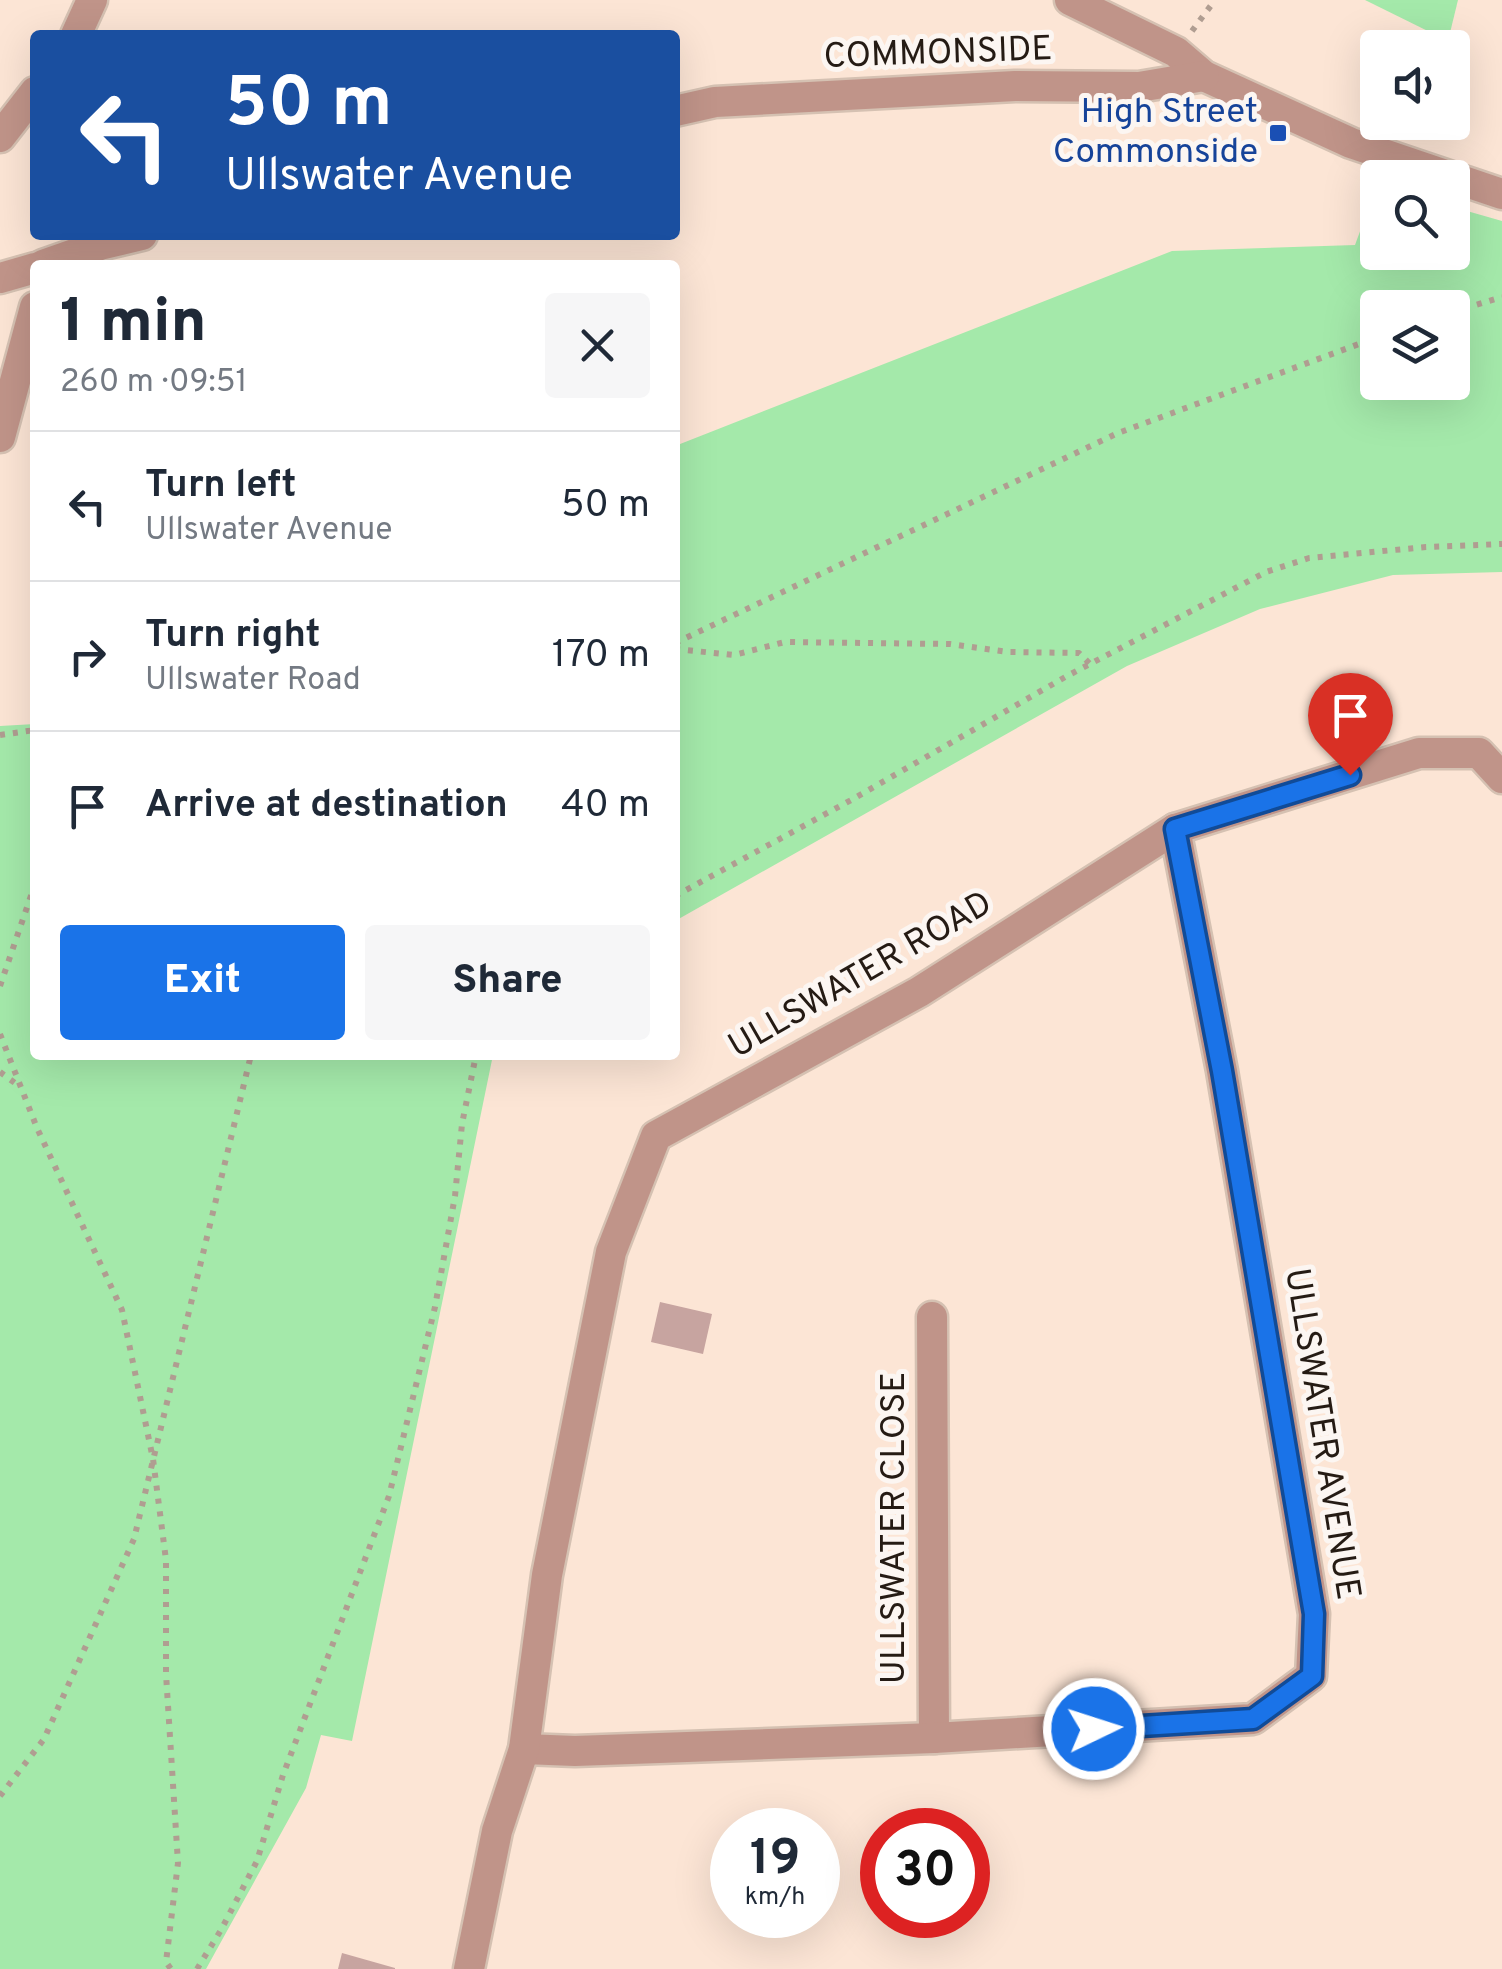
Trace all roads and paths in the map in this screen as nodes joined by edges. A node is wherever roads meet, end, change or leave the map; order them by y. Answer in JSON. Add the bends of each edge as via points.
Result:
{"nodes":[{"id":1,"x":92,"y":0,"type":"edge"},
{"id":2,"x":1070,"y":0,"type":"edge"},
{"id":3,"x":78,"y":30,"type":"edge"},
{"id":4,"x":1204,"y":76,"type":"junction"},
{"id":5,"x":30,"y":98,"type":"edge"},
{"id":6,"x":680,"y":110,"type":"edge"},
{"id":7,"x":0,"y":137,"type":"edge"},
{"id":8,"x":1502,"y":194,"type":"edge"},
{"id":9,"x":121,"y":240,"type":"edge"},
{"id":10,"x":60,"y":260,"type":"edge"},
{"id":11,"x":30,"y":269,"type":"edge"},
{"id":12,"x":0,"y":278,"type":"edge"},
{"id":13,"x":1502,"y":298,"type":"edge"},
{"id":14,"x":1470,"y":307,"type":"edge"},
{"id":15,"x":30,"y":326,"type":"edge"},
{"id":16,"x":1360,"y":344,"type":"edge"},
{"id":17,"x":0,"y":437,"type":"edge"},
{"id":18,"x":1502,"y":544,"type":"edge"},
{"id":19,"x":680,"y":644,"type":"edge"},
{"id":20,"x":680,"y":647,"type":"edge"},
{"id":21,"x":1090,"y":664,"type":"junction"},
{"id":22,"x":30,"y":731,"type":"edge"},
{"id":23,"x":0,"y":735,"type":"edge"},
{"id":24,"x":1502,"y":778,"type":"edge"},
{"id":25,"x":1175,"y":829,"type":"junction"},
{"id":26,"x":680,"y":893,"type":"edge"},
{"id":27,"x":30,"y":899,"type":"edge"},
{"id":28,"x":0,"y":986,"type":"edge"},
{"id":29,"x":0,"y":1034,"type":"edge"},
{"id":30,"x":250,"y":1060,"type":"edge"},
{"id":31,"x":475,"y":1060,"type":"edge"},
{"id":32,"x":0,"y":1072,"type":"edge"},
{"id":33,"x":21,"y":1088,"type":"junction"},
{"id":34,"x":932,"y":1316,"type":"dead end"},
{"id":35,"x":153,"y":1459,"type":"junction"},
{"id":36,"x":934,"y":1738,"type":"junction"},
{"id":37,"x":524,"y":1750,"type":"junction"},
{"id":38,"x":0,"y":1796,"type":"edge"},
{"id":39,"x":170,"y":1969,"type":"edge"},
{"id":40,"x":197,"y":1969,"type":"edge"},
{"id":41,"x":470,"y":1969,"type":"edge"}],
"edges":[{"from":1,"to":3,"type":"street"},
{"from":2,"to":4,"type":"street","via":[[1176,52]]},
{"from":4,"to":6,"type":"street","name":"COMMONSIDE","via":[[1139,87],[1015,86],[715,102]]},
{"from":4,"to":8,"type":"street","via":[[1351,143]]},
{"from":5,"to":7,"type":"street"},
{"from":9,"to":10,"type":"street"},
{"from":11,"to":12,"type":"street"},
{"from":13,"to":14,"type":"path"},
{"from":15,"to":17,"type":"street"},
{"from":16,"to":19,"type":"path","via":[[1118,433]]},
{"from":18,"to":21,"type":"path","via":[[1309,558],[1266,572]]},
{"from":20,"to":21,"type":"path","via":[[734,655],[785,642],[950,644],[1079,653]]},
{"from":21,"to":26,"type":"path"},
{"from":22,"to":23,"type":"path"},
{"from":24,"to":25,"type":"street","name":"ULLSWATER ROAD","via":[[1479,753],[1419,754]]},
{"from":25,"to":36,"type":"street","name":"ULLSWATER AVENUE","via":[[1314,1614],[1312,1676],[1253,1719]]},
{"from":25,"to":37,"type":"street","name":"ULLSWATER ROAD","via":[[918,992],[656,1136],[611,1252],[548,1575]]},
{"from":27,"to":28,"type":"path"},
{"from":29,"to":33,"type":"path"},
{"from":30,"to":35,"type":"path"},
{"from":31,"to":40,"type":"path","via":[[435,1307],[388,1496],[257,1861]]},
{"from":32,"to":33,"type":"path"},
{"from":33,"to":35,"type":"path","via":[[122,1310]]},
{"from":34,"to":36,"type":"street","name":"ULLSWATER CLOSE"},
{"from":35,"to":38,"type":"path","via":[[134,1539],[44,1739]]},
{"from":35,"to":39,"type":"path","via":[[166,1560],[178,1863]]},
{"from":36,"to":37,"type":"street","name":"ULLSWATER AVENUE"},
{"from":37,"to":41,"type":"street","name":"ULLSWATER ROAD","via":[[497,1831]]}]}
